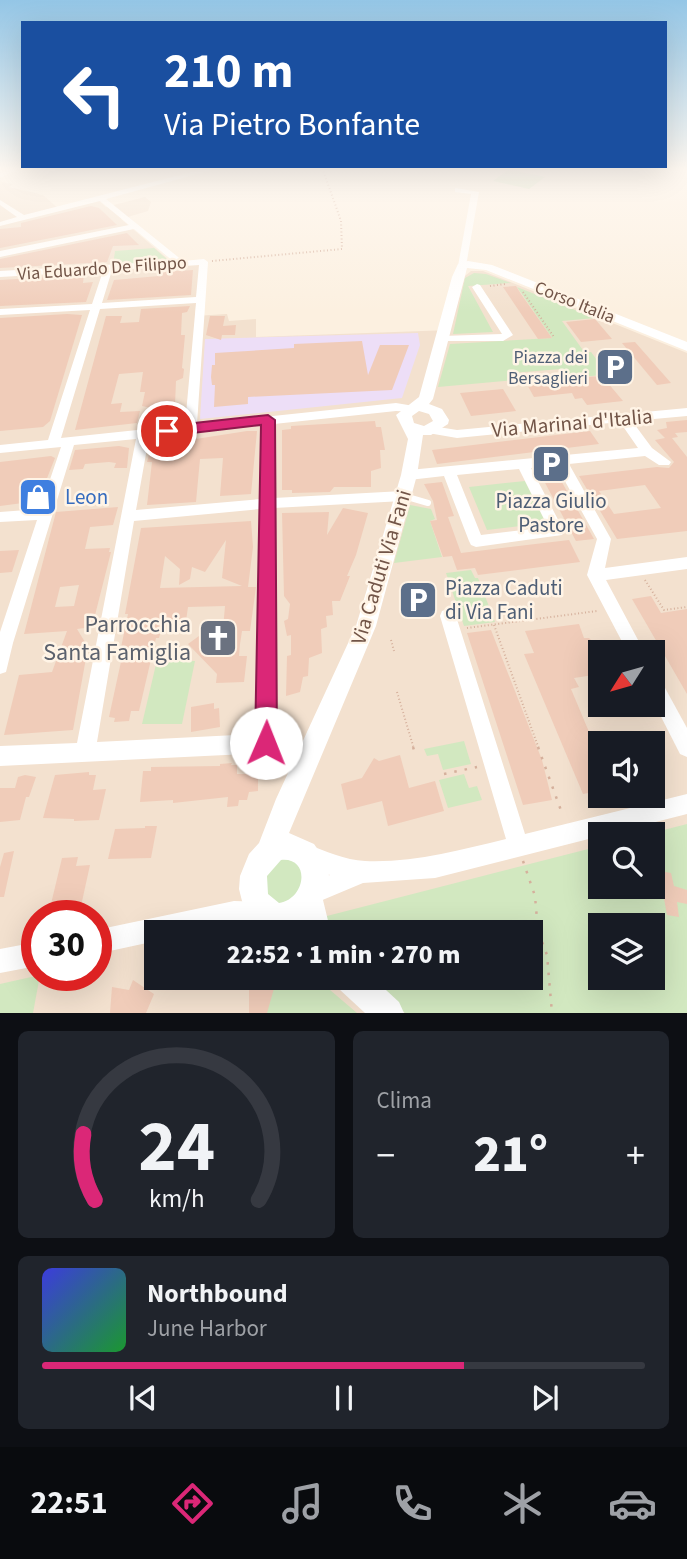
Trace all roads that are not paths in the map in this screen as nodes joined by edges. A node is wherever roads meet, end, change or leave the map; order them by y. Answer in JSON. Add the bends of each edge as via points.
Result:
{"nodes":[{"id":1,"x":124,"y":217,"type":"edge"},
{"id":2,"x":470,"y":217,"type":"edge"},
{"id":3,"x":23,"y":218,"type":"edge"},
{"id":4,"x":0,"y":224,"type":"edge"},
{"id":5,"x":135,"y":226,"type":"junction"},
{"id":6,"x":0,"y":254,"type":"edge"},
{"id":7,"x":181,"y":263,"type":"junction"},
{"id":8,"x":462,"y":265,"type":"junction"},
{"id":9,"x":107,"y":268,"type":"junction"},
{"id":10,"x":0,"y":274,"type":"edge"},
{"id":11,"x":477,"y":287,"type":"dead end"},
{"id":12,"x":201,"y":300,"type":"junction"},
{"id":13,"x":96,"y":306,"type":"junction"},
{"id":14,"x":0,"y":312,"type":"edge"},
{"id":15,"x":442,"y":339,"type":"junction"},
{"id":16,"x":687,"y":347,"type":"edge"},
{"id":17,"x":687,"y":411,"type":"edge"},
{"id":18,"x":623,"y":418,"type":"junction"},
{"id":19,"x":424,"y":419,"type":"junction"},
{"id":20,"x":268,"y":420,"type":"junction"},
{"id":21,"x":191,"y":428,"type":"junction"},
{"id":22,"x":143,"y":434,"type":"junction"},
{"id":23,"x":61,"y":442,"type":"junction"},
{"id":24,"x":0,"y":449,"type":"edge"},
{"id":25,"x":648,"y":451,"type":"junction"},
{"id":26,"x":560,"y":460,"type":"junction"},
{"id":27,"x":664,"y":462,"type":"dead end"},
{"id":28,"x":523,"y":464,"type":"junction"},
{"id":29,"x":449,"y":471,"type":"junction"},
{"id":30,"x":409,"y":475,"type":"junction"},
{"id":31,"x":403,"y":496,"type":"junction"},
{"id":32,"x":267,"y":503,"type":"junction"},
{"id":33,"x":428,"y":503,"type":"dead end"},
{"id":34,"x":46,"y":514,"type":"junction"},
{"id":35,"x":127,"y":516,"type":"junction"},
{"id":36,"x":0,"y":517,"type":"edge"},
{"id":37,"x":687,"y":563,"type":"edge"},
{"id":38,"x":595,"y":575,"type":"junction"},
{"id":39,"x":450,"y":623,"type":"road end"},
{"id":40,"x":630,"y":640,"type":"edge"},
{"id":41,"x":0,"y":666,"type":"edge"},
{"id":42,"x":665,"y":706,"type":"edge"},
{"id":43,"x":266,"y":743,"type":"junction"},
{"id":44,"x":687,"y":747,"type":"edge"},
{"id":45,"x":85,"y":753,"type":"junction"},
{"id":46,"x":0,"y":756,"type":"edge"},
{"id":47,"x":309,"y":756,"type":"junction"},
{"id":48,"x":687,"y":804,"type":"edge"},
{"id":49,"x":285,"y":808,"type":"junction"},
{"id":50,"x":519,"y":847,"type":"junction"},
{"id":51,"x":271,"y":850,"type":"junction"},
{"id":52,"x":302,"y":852,"type":"junction"},
{"id":53,"x":363,"y":872,"type":"junction"},
{"id":54,"x":312,"y":897,"type":"junction"},
{"id":55,"x":197,"y":920,"type":"edge"},
{"id":56,"x":274,"y":920,"type":"edge"},
{"id":57,"x":278,"y":920,"type":"edge"},
{"id":58,"x":282,"y":920,"type":"edge"},
{"id":59,"x":315,"y":920,"type":"edge"},
{"id":60,"x":144,"y":932,"type":"edge"},
{"id":61,"x":112,"y":939,"type":"edge"},
{"id":62,"x":21,"y":957,"type":"edge"},
{"id":63,"x":0,"y":961,"type":"edge"},
{"id":64,"x":363,"y":990,"type":"edge"},
{"id":65,"x":388,"y":1013,"type":"edge"}],
"edges":[{"from":1,"to":5,"type":"street"},
{"from":2,"to":8,"type":"street"},
{"from":3,"to":4,"type":"street"},
{"from":5,"to":6,"type":"street"},
{"from":5,"to":7,"type":"street"},
{"from":7,"to":9,"type":"street","name":"Via Eduardo De Filippo"},
{"from":7,"to":12,"type":"street","name":"Via Eduardo De Filippo","via":[[204,262]]},
{"from":8,"to":15,"type":"street","name":"Via Caduti Via Fani"},
{"from":8,"to":16,"type":"street","name":"Corso Italia","via":[[488,267]]},
{"from":9,"to":10,"type":"street","name":"Via Eduardo De Filippo"},
{"from":9,"to":13,"type":"street"},
{"from":11,"to":15,"type":"street","via":[[508,335]]},
{"from":12,"to":13,"type":"street"},
{"from":12,"to":21,"type":"street"},
{"from":13,"to":14,"type":"street"},
{"from":13,"to":23,"type":"street"},
{"from":15,"to":19,"type":"street","name":"Via Caduti Via Fani"},
{"from":17,"to":18,"type":"street","name":"Via Marinai d'Italia"},
{"from":18,"to":19,"type":"street","name":"Via Marinai d'Italia","via":[[457,434]]},
{"from":18,"to":25,"type":"street"},
{"from":19,"to":20,"type":"street","name":"Via Marinai d'Italia","via":[[396,407]]},
{"from":19,"to":30,"type":"street","name":"Via Caduti Via Fani"},
{"from":20,"to":21,"type":"street","name":"Via Marinai d'Italia"},
{"from":20,"to":32,"type":"street"},
{"from":21,"to":22,"type":"street","name":"Via Marinai d'Italia"},
{"from":22,"to":23,"type":"street","name":"Via Marinai d'Italia"},
{"from":22,"to":35,"type":"street"},
{"from":23,"to":24,"type":"street","name":"Via Marinai d'Italia"},
{"from":23,"to":34,"type":"street"},
{"from":25,"to":26,"type":"street"},
{"from":25,"to":27,"type":"street"},
{"from":26,"to":28,"type":"street"},
{"from":26,"to":38,"type":"street","via":[[604,539]]},
{"from":28,"to":29,"type":"street"},
{"from":28,"to":29,"type":"street","via":[[558,531],[476,541]]},
{"from":29,"to":30,"type":"street"},
{"from":30,"to":31,"type":"street","name":"Via Caduti Via Fani"},
{"from":31,"to":32,"type":"street"},
{"from":31,"to":33,"type":"lane"},
{"from":31,"to":47,"type":"street","name":"Via Caduti Via Fani","via":[[366,626]]},
{"from":32,"to":35,"type":"street"},
{"from":32,"to":43,"type":"street"},
{"from":34,"to":36,"type":"street"},
{"from":34,"to":41,"type":"street"},
{"from":35,"to":45,"type":"street"},
{"from":37,"to":38,"type":"street"},
{"from":38,"to":40,"type":"street"},
{"from":39,"to":50,"type":"street"},
{"from":42,"to":44,"type":"street"},
{"from":43,"to":45,"type":"street"},
{"from":43,"to":47,"type":"street"},
{"from":45,"to":46,"type":"street"},
{"from":47,"to":49,"type":"street","name":"Via Caduti Via Fani"},
{"from":48,"to":50,"type":"street"},
{"from":49,"to":51,"type":"street","name":"Via Caduti Via Fani"},
{"from":49,"to":52,"type":"street"},
{"from":50,"to":53,"type":"street","via":[[435,867]]},
{"from":51,"to":52,"type":"street","via":[[285,845]]},
{"from":51,"to":57,"type":"street","via":[[253,875],[254,897]]},
{"from":52,"to":53,"type":"street"},
{"from":52,"to":54,"type":"street","via":[[315,872]]},
{"from":53,"to":54,"type":"street"},
{"from":54,"to":58,"type":"street","via":[[295,915]]},
{"from":54,"to":59,"type":"street"},
{"from":55,"to":56,"type":"street","via":[[234,912]]},
{"from":60,"to":61,"type":"street"},
{"from":62,"to":63,"type":"street"},
{"from":64,"to":65,"type":"street"}]}
